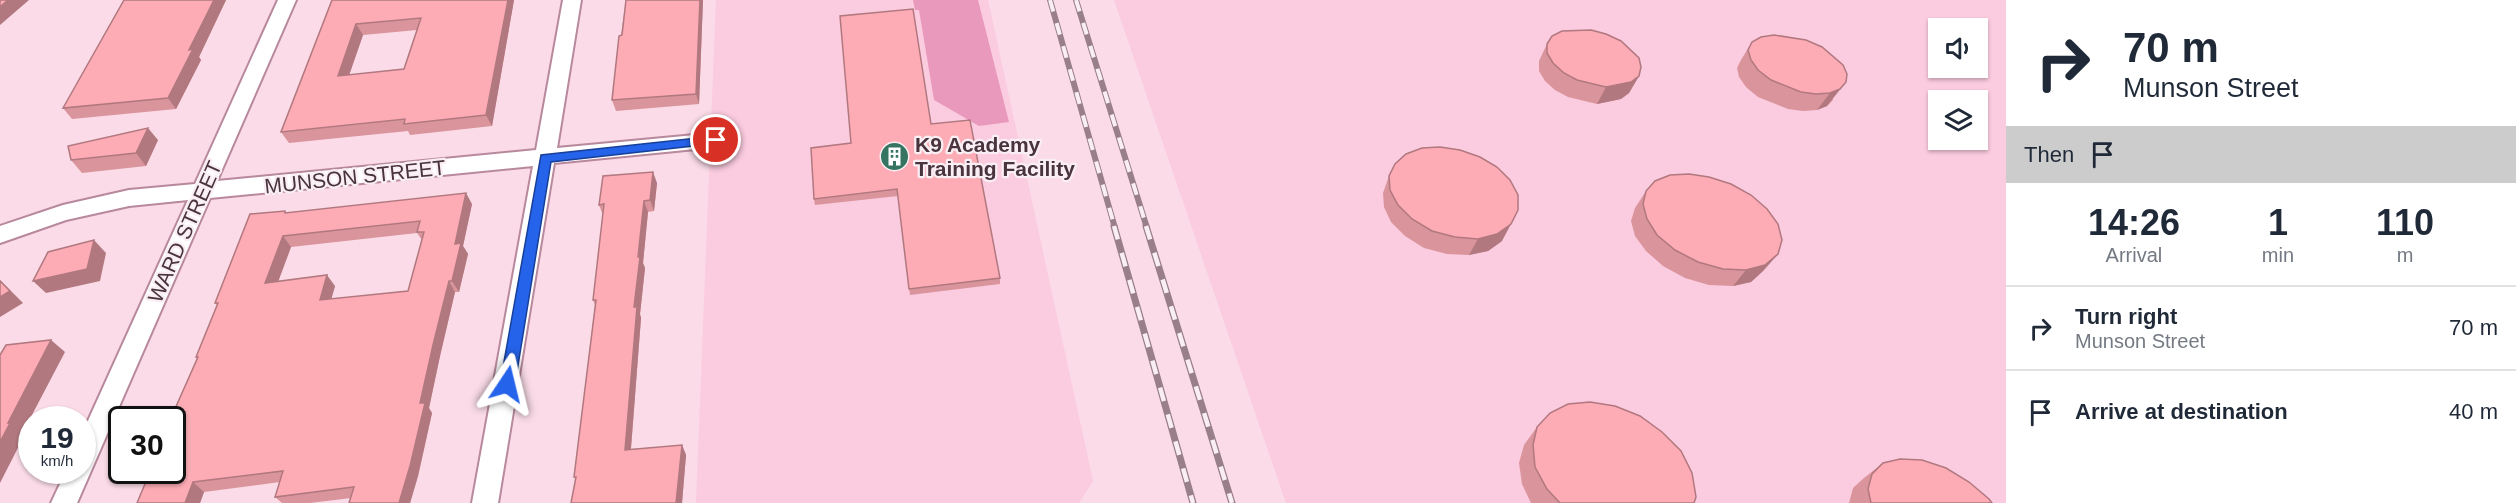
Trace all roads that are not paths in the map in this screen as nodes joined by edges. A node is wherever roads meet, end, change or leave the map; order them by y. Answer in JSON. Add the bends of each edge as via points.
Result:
{"nodes":[{"id":1,"x":287,"y":0,"type":"edge"},
{"id":2,"x":572,"y":0,"type":"edge"},
{"id":3,"x":716,"y":140,"type":"dead end"},
{"id":4,"x":546,"y":158,"type":"junction"},
{"id":5,"x":203,"y":192,"type":"junction"},
{"id":6,"x":0,"y":235,"type":"edge"},
{"id":7,"x":96,"y":433,"type":"edge"},
{"id":8,"x":73,"y":484,"type":"edge"},
{"id":9,"x":64,"y":503,"type":"edge"},
{"id":10,"x":485,"y":503,"type":"edge"}],
"edges":[{"from":1,"to":5,"type":"street","name":"WARD STREET"},
{"from":2,"to":4,"type":"street"},
{"from":3,"to":4,"type":"street","name":"MUNSON STREET"},
{"from":4,"to":5,"type":"street","name":"MUNSON STREET"},
{"from":4,"to":10,"type":"street"},
{"from":5,"to":6,"type":"street","name":"MUNSON STREET","via":[[92,205]]},
{"from":5,"to":7,"type":"street","name":"WARD STREET"},
{"from":8,"to":9,"type":"street"}]}
